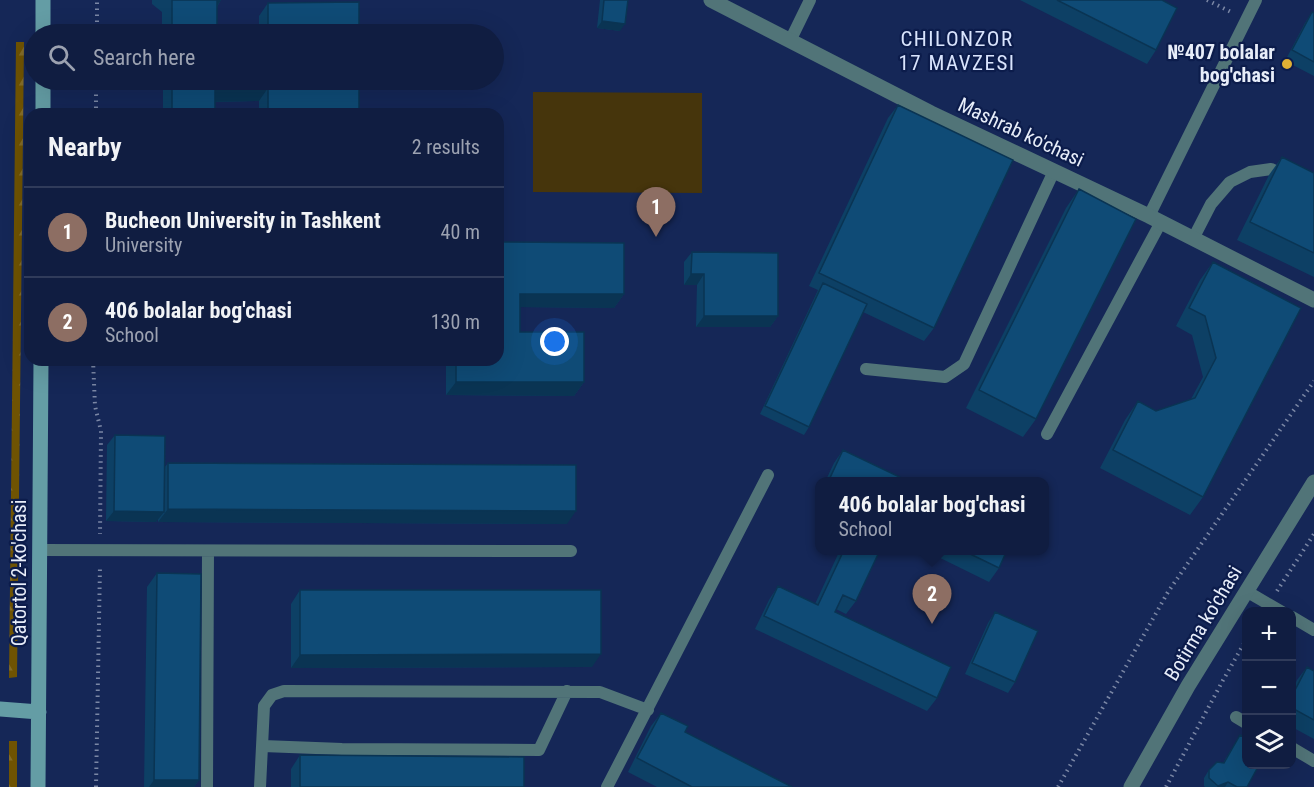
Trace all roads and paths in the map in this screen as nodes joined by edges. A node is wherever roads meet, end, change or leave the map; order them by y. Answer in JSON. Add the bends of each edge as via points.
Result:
{"nodes":[{"id":1,"x":43,"y":0,"type":"edge"},
{"id":2,"x":97,"y":0,"type":"edge"},
{"id":3,"x":711,"y":0,"type":"edge"},
{"id":4,"x":810,"y":0,"type":"edge"},
{"id":5,"x":1207,"y":0,"type":"edge"},
{"id":6,"x":1256,"y":0,"type":"edge"},
{"id":7,"x":1246,"y":20,"type":"junction"},
{"id":8,"x":43,"y":24,"type":"edge"},
{"id":9,"x":97,"y":24,"type":"edge"},
{"id":10,"x":790,"y":40,"type":"junction"},
{"id":11,"x":43,"y":90,"type":"edge"},
{"id":12,"x":96,"y":90,"type":"edge"},
{"id":13,"x":43,"y":108,"type":"edge"},
{"id":14,"x":96,"y":108,"type":"edge"},
{"id":15,"x":1054,"y":171,"type":"junction"},
{"id":16,"x":1314,"y":190,"type":"edge"},
{"id":17,"x":1155,"y":219,"type":"junction"},
{"id":18,"x":1193,"y":239,"type":"junction"},
{"id":19,"x":1314,"y":300,"type":"edge"},
{"id":20,"x":41,"y":366,"type":"edge"},
{"id":21,"x":93,"y":366,"type":"edge"},
{"id":22,"x":866,"y":369,"type":"dead end"},
{"id":23,"x":1314,"y":381,"type":"edge"},
{"id":24,"x":1047,"y":434,"type":"dead end"},
{"id":25,"x":768,"y":475,"type":"dead end"},
{"id":26,"x":1314,"y":482,"type":"edge"},
{"id":27,"x":1314,"y":534,"type":"edge"},
{"id":28,"x":40,"y":550,"type":"junction"},
{"id":29,"x":100,"y":551,"type":"junction"},
{"id":30,"x":208,"y":551,"type":"junction"},
{"id":31,"x":571,"y":551,"type":"dead end"},
{"id":32,"x":1246,"y":591,"type":"junction"},
{"id":33,"x":1268,"y":603,"type":"junction"},
{"id":34,"x":1274,"y":607,"type":"edge"},
{"id":35,"x":1296,"y":619,"type":"edge"},
{"id":36,"x":1314,"y":630,"type":"edge"},
{"id":37,"x":1242,"y":647,"type":"edge"},
{"id":38,"x":567,"y":692,"type":"junction"},
{"id":39,"x":0,"y":709,"type":"edge"},
{"id":40,"x":648,"y":710,"type":"junction"},
{"id":41,"x":39,"y":712,"type":"junction"},
{"id":42,"x":263,"y":746,"type":"junction"},
{"id":43,"x":1296,"y":750,"type":"edge"},
{"id":44,"x":1314,"y":761,"type":"edge"},
{"id":45,"x":39,"y":787,"type":"edge"},
{"id":46,"x":96,"y":787,"type":"edge"},
{"id":47,"x":207,"y":787,"type":"edge"},
{"id":48,"x":260,"y":787,"type":"edge"},
{"id":49,"x":607,"y":787,"type":"edge"},
{"id":50,"x":1058,"y":787,"type":"edge"},
{"id":51,"x":1131,"y":787,"type":"edge"},
{"id":52,"x":1166,"y":787,"type":"edge"}],
"edges":[{"from":1,"to":8,"type":"main road"},
{"from":2,"to":9,"type":"path"},
{"from":3,"to":10,"type":"street","name":"Mashrab ko'chasi"},
{"from":4,"to":10,"type":"lane"},
{"from":5,"to":7,"type":"path"},
{"from":6,"to":7,"type":"lane"},
{"from":7,"to":17,"type":"lane"},
{"from":10,"to":15,"type":"street","name":"Mashrab ko'chasi"},
{"from":11,"to":13,"type":"main road"},
{"from":12,"to":14,"type":"path"},
{"from":15,"to":17,"type":"street","name":"Mashrab ko'chasi"},
{"from":15,"to":22,"type":"lane","via":[[964,364],[945,377]]},
{"from":16,"to":18,"type":"lane","via":[[1271,169],[1250,172],[1230,182],[1210,204]]},
{"from":17,"to":18,"type":"street","name":"Mashrab ko'chasi"},
{"from":17,"to":24,"type":"lane"},
{"from":18,"to":19,"type":"street","name":"Mashrab ko'chasi"},
{"from":20,"to":28,"type":"main road","name":"Qatortol 2-ko'chasi"},
{"from":21,"to":29,"type":"path","via":[[95,406],[101,431]]},
{"from":23,"to":50,"type":"path","via":[[1168,592]]},
{"from":25,"to":40,"type":"lane"},
{"from":26,"to":32,"type":"street","name":"Botirma ko'chasi"},
{"from":27,"to":33,"type":"path"},
{"from":28,"to":29,"type":"lane"},
{"from":28,"to":41,"type":"main road","name":"Qatortol 2-ko'chasi"},
{"from":29,"to":30,"type":"lane"},
{"from":29,"to":46,"type":"path"},
{"from":30,"to":31,"type":"lane"},
{"from":30,"to":47,"type":"lane"},
{"from":32,"to":33,"type":"lane"},
{"from":32,"to":51,"type":"street","name":"Botirma ko'chasi"},
{"from":33,"to":34,"type":"lane"},
{"from":35,"to":36,"type":"lane"},
{"from":37,"to":52,"type":"path"},
{"from":38,"to":40,"type":"lane","via":[[600,692]]},
{"from":38,"to":42,"type":"lane","via":[[539,750]]},
{"from":38,"to":42,"type":"lane","via":[[284,691],[272,695],[264,706]]},
{"from":39,"to":41,"type":"main road"},
{"from":40,"to":49,"type":"lane"},
{"from":41,"to":45,"type":"main road","name":"Qatortol 2-ko'chasi"},
{"from":42,"to":48,"type":"lane"},
{"from":43,"to":44,"type":"lane"}]}
